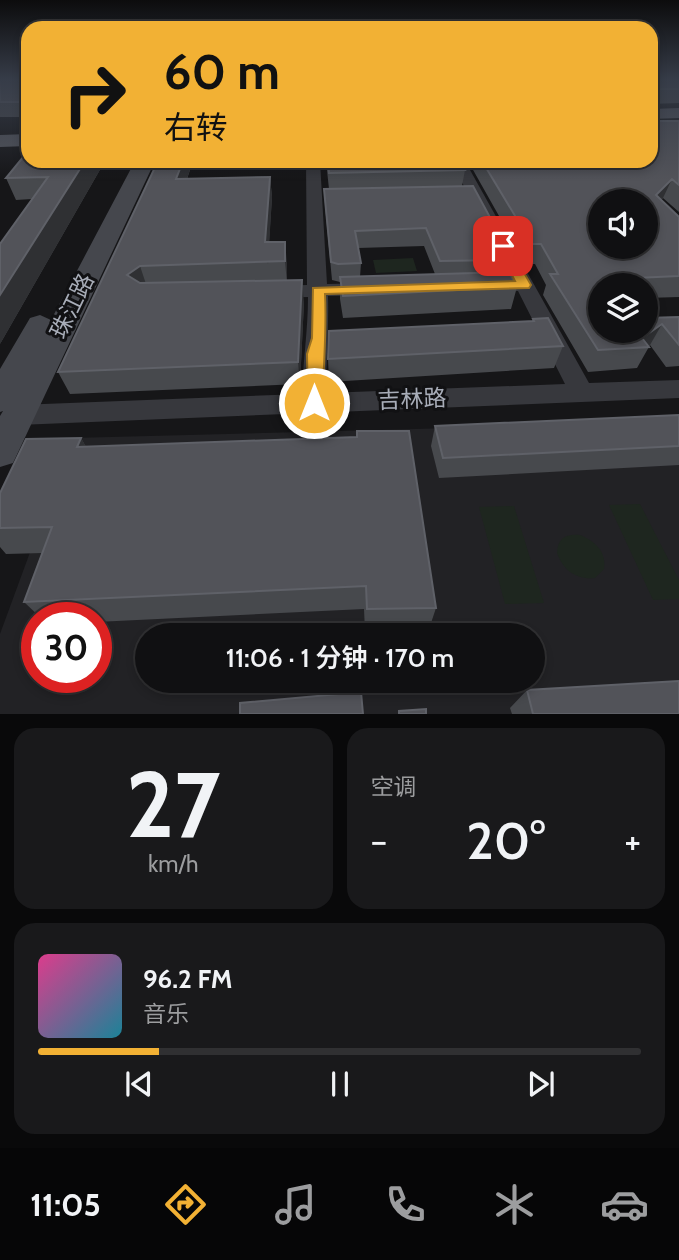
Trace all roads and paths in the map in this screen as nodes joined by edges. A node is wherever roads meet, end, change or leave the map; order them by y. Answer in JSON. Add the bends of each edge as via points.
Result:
{"nodes":[{"id":1,"x":21,"y":126,"type":"edge"},
{"id":2,"x":0,"y":127,"type":"edge"},
{"id":3,"x":658,"y":127,"type":"edge"},
{"id":4,"x":679,"y":127,"type":"edge"},
{"id":5,"x":21,"y":140,"type":"edge"},
{"id":6,"x":0,"y":141,"type":"edge"},
{"id":7,"x":127,"y":168,"type":"edge"},
{"id":8,"x":141,"y":168,"type":"edge"},
{"id":9,"x":314,"y":168,"type":"edge"},
{"id":10,"x":460,"y":168,"type":"edge"},
{"id":11,"x":524,"y":285,"type":"junction"},
{"id":12,"x":469,"y":286,"type":"edge"},
{"id":13,"x":386,"y":289,"type":"edge"},
{"id":14,"x":318,"y":290,"type":"junction"},
{"id":15,"x":252,"y":292,"type":"edge"},
{"id":16,"x":679,"y":389,"type":"edge"},
{"id":17,"x":582,"y":393,"type":"junction"},
{"id":18,"x":314,"y":403,"type":"junction"},
{"id":19,"x":9,"y":407,"type":"edge"},
{"id":20,"x":0,"y":452,"type":"edge"}],
"edges":[{"from":1,"to":2,"type":"main road"},
{"from":3,"to":4,"type":"main road"},
{"from":5,"to":6,"type":"main road"},
{"from":7,"to":19,"type":"main road","name":"珠江路"},
{"from":8,"to":19,"type":"main road","name":"珠江路"},
{"from":9,"to":14,"type":"street","via":[[321,199]]},
{"from":10,"to":11,"type":"street","via":[[469,195]]},
{"from":11,"to":12,"type":"street"},
{"from":11,"to":17,"type":"street"},
{"from":13,"to":14,"type":"street"},
{"from":14,"to":15,"type":"street"},
{"from":14,"to":18,"type":"street","via":[[320,338],[315,354]]},
{"from":16,"to":17,"type":"street","name":"吉林路"},
{"from":17,"to":18,"type":"street","name":"吉林路"},
{"from":18,"to":19,"type":"street","name":"吉林路"},
{"from":19,"to":20,"type":"main road","name":"珠江路"}]}
